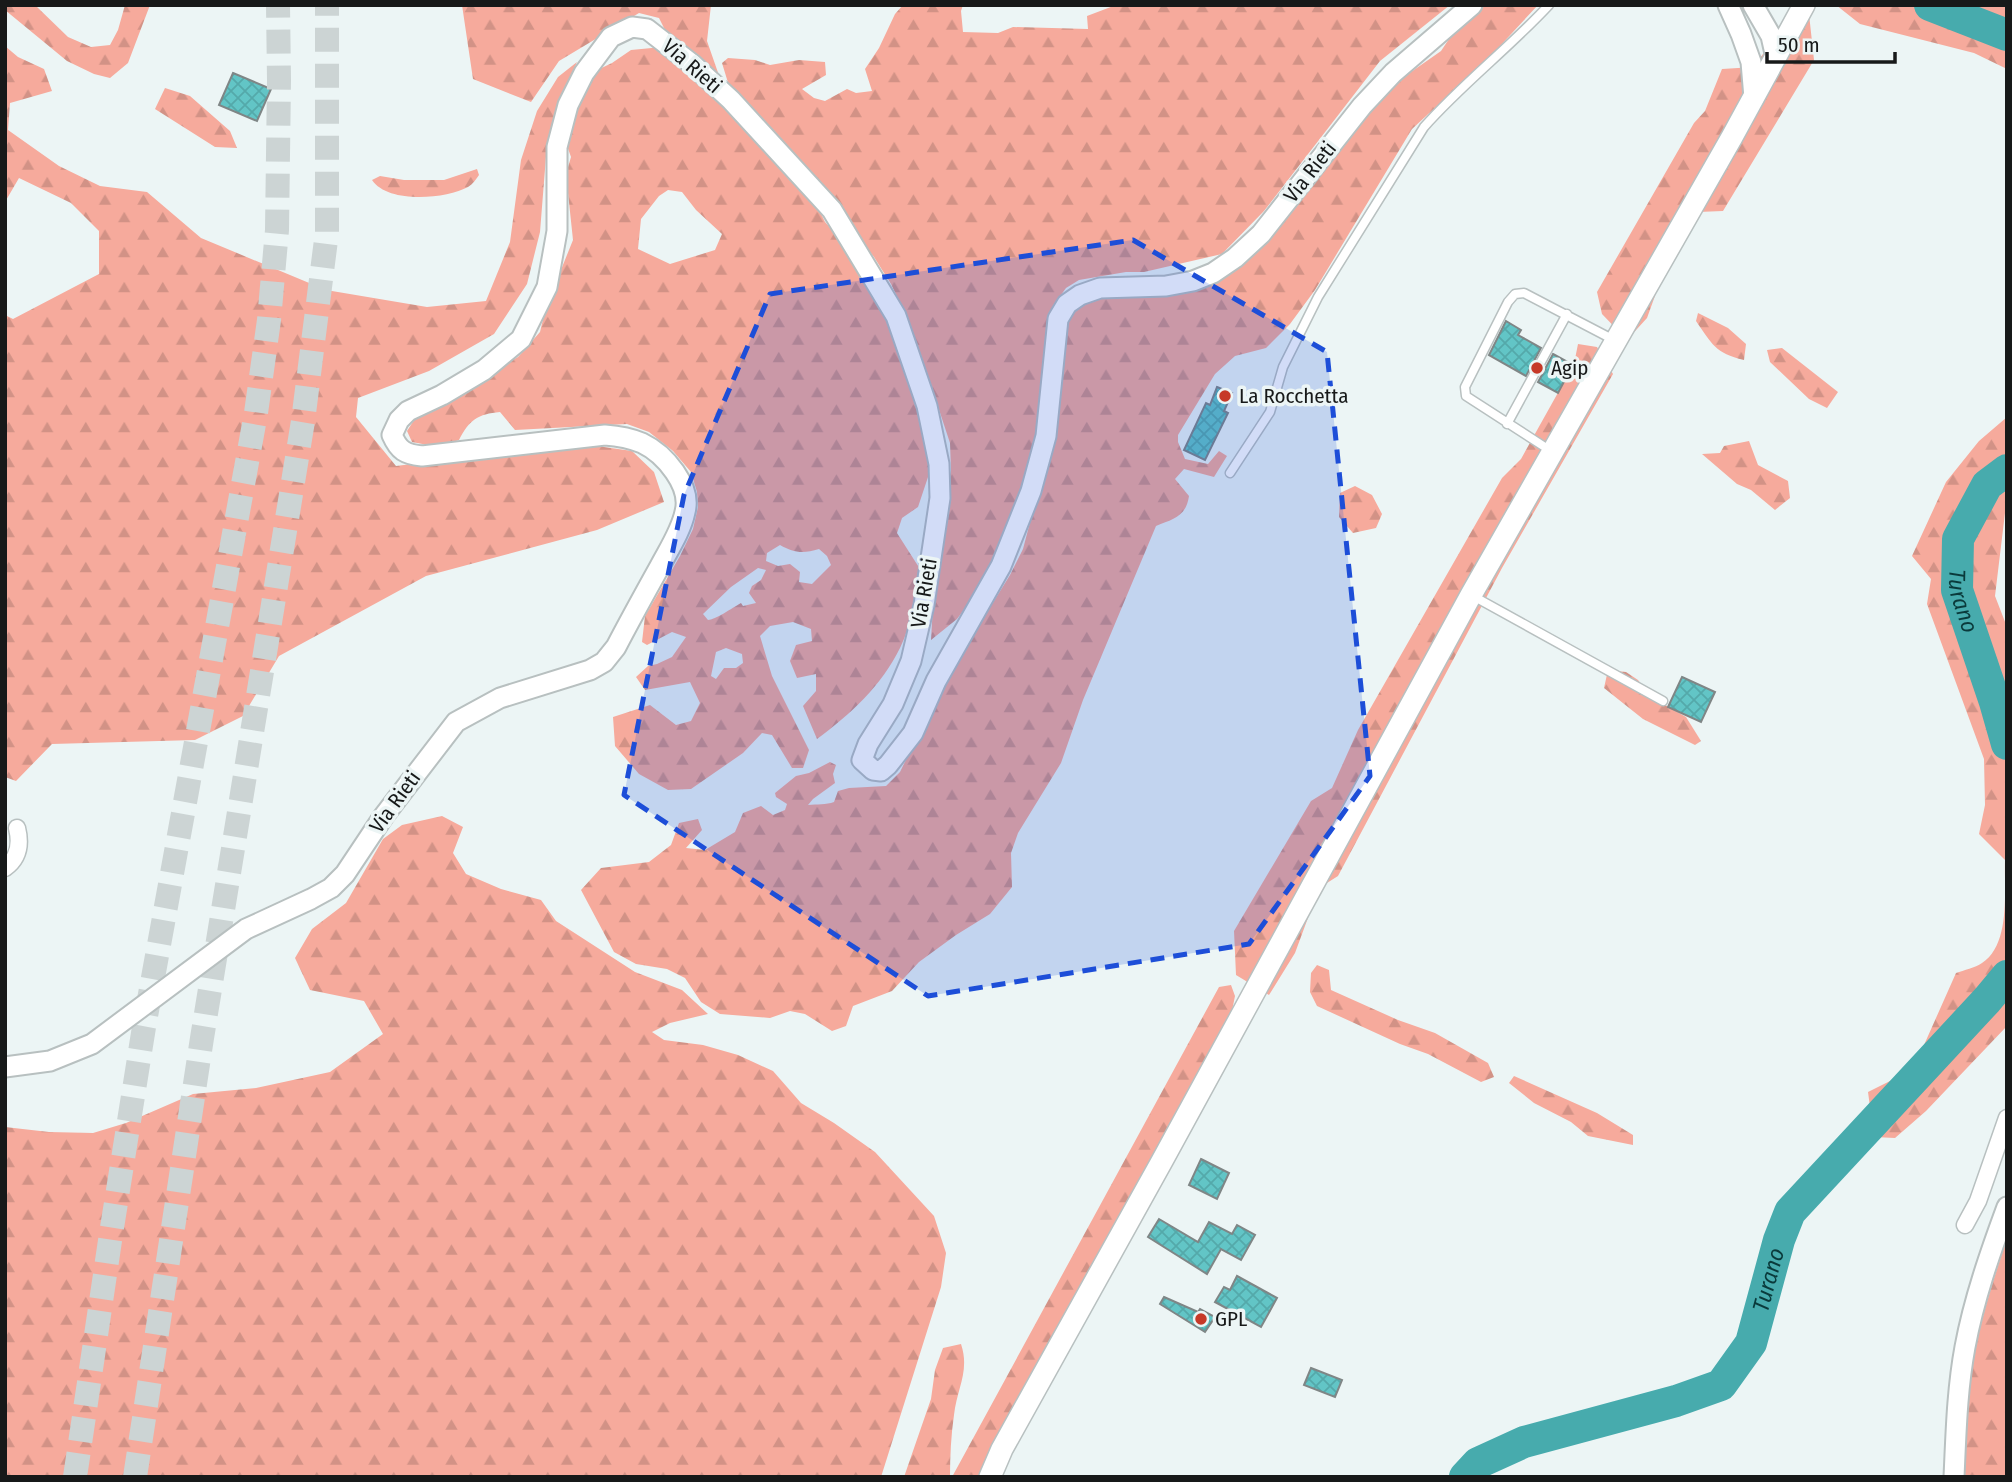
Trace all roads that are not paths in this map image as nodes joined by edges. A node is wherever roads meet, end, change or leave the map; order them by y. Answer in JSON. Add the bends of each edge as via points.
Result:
{"nodes":[{"id":1,"x":1472,"y":5,"type":"edge"},
{"id":2,"x":1549,"y":5,"type":"edge"},
{"id":3,"x":1728,"y":5,"type":"edge"},
{"id":4,"x":1753,"y":5,"type":"edge"},
{"id":5,"x":1804,"y":5,"type":"edge"},
{"id":6,"x":1741,"y":34,"type":"junction"},
{"id":7,"x":1776,"y":58,"type":"junction"},
{"id":8,"x":1754,"y":98,"type":"junction"},
{"id":9,"x":1567,"y":314,"type":"junction"},
{"id":10,"x":1616,"y":341,"type":"junction"},
{"id":11,"x":1507,"y":424,"type":"junction"},
{"id":12,"x":1552,"y":452,"type":"junction"},
{"id":13,"x":1230,"y":473,"type":"dead end"},
{"id":14,"x":1471,"y":595,"type":"junction"},
{"id":15,"x":1663,"y":701,"type":"dead end"},
{"id":16,"x":17,"y":828,"type":"dead end"},
{"id":17,"x":5,"y":868,"type":"edge"},
{"id":18,"x":5,"y":1067,"type":"edge"},
{"id":19,"x":2007,"y":1118,"type":"edge"},
{"id":20,"x":2007,"y":1207,"type":"edge"},
{"id":21,"x":1965,"y":1225,"type":"dead end"},
{"id":22,"x":990,"y":1477,"type":"edge"},
{"id":23,"x":1954,"y":1477,"type":"edge"}],
"edges":[{"from":1,"to":18,"type":"street","name":"Via Rieti","via":[[1362,106],[1236,258],[1193,281],[1100,288],[1066,304],[1058,319],[1046,436],[1031,491],[1001,566],[936,681],[913,733],[881,771],[862,760],[911,661],[940,498],[939,464],[927,406],[896,316],[832,210],[731,100],[647,29],[632,27],[611,37],[584,73],[568,105],[557,147],[557,231],[547,287],[520,339],[484,370],[408,411],[392,435],[408,454],[422,456],[605,435],[623,437],[657,453],[682,485],[686,510],[616,647],[590,670],[500,698],[456,722],[331,888],[246,929],[92,1044],[50,1061]]},
{"from":2,"to":13,"type":"lane","via":[[1424,127],[1318,297],[1283,367],[1270,412]]},
{"from":3,"to":6,"type":"street"},
{"from":4,"to":7,"type":"street","via":[[1771,36]]},
{"from":5,"to":7,"type":"main road"},
{"from":6,"to":7,"type":"street"},
{"from":6,"to":8,"type":"street","via":[[1751,62]]},
{"from":7,"to":8,"type":"main road"},
{"from":8,"to":10,"type":"main road"},
{"from":9,"to":10,"type":"lane"},
{"from":9,"to":11,"type":"lane"},
{"from":9,"to":11,"type":"lane","via":[[1524,293],[1515,294],[1508,302],[1465,387],[1466,396]]},
{"from":10,"to":12,"type":"main road"},
{"from":11,"to":12,"type":"lane"},
{"from":12,"to":14,"type":"main road"},
{"from":14,"to":15,"type":"lane"},
{"from":14,"to":22,"type":"main road"},
{"from":16,"to":17,"type":"street","via":[[20,841],[13,862]]},
{"from":19,"to":21,"type":"street"},
{"from":20,"to":23,"type":"street","via":[[1984,1270],[1965,1347]]}]}
